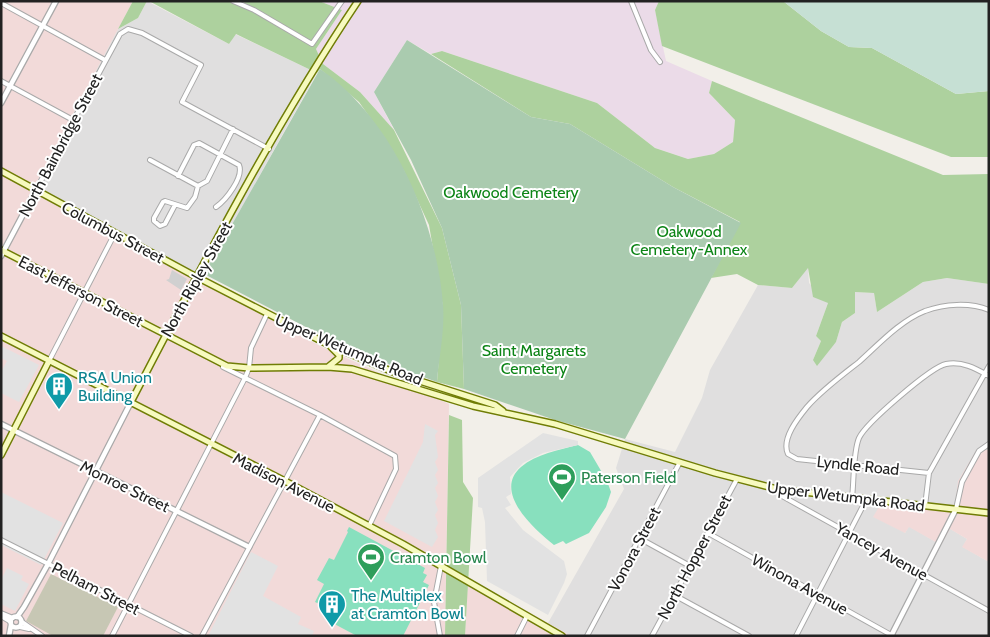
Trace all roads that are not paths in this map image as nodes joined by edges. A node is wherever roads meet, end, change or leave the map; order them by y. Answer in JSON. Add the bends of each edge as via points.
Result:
{"nodes":[{"id":1,"x":56,"y":1,"type":"edge"},
{"id":2,"x":233,"y":1,"type":"edge"},
{"id":3,"x":342,"y":1,"type":"edge"},
{"id":4,"x":358,"y":1,"type":"edge"},
{"id":5,"x":631,"y":1,"type":"edge"},
{"id":6,"x":241,"y":3,"type":"edge"},
{"id":7,"x":1,"y":4,"type":"edge"},
{"id":8,"x":43,"y":27,"type":"junction"},
{"id":9,"x":105,"y":60,"type":"junction"},
{"id":10,"x":660,"y":62,"type":"dead end"},
{"id":11,"x":1,"y":81,"type":"edge"},
{"id":12,"x":11,"y":86,"type":"junction"},
{"id":13,"x":1,"y":103,"type":"edge"},
{"id":14,"x":73,"y":120,"type":"junction"},
{"id":15,"x":233,"y":130,"type":"junction"},
{"id":16,"x":269,"y":149,"type":"junction"},
{"id":17,"x":220,"y":154,"type":"junction"},
{"id":18,"x":150,"y":160,"type":"dead end"},
{"id":19,"x":1,"y":171,"type":"edge"},
{"id":20,"x":178,"y":176,"type":"junction"},
{"id":21,"x":198,"y":186,"type":"junction"},
{"id":22,"x":36,"y":190,"type":"junction"},
{"id":23,"x":175,"y":205,"type":"junction"},
{"id":24,"x":216,"y":206,"type":"dead end"},
{"id":25,"x":115,"y":233,"type":"junction"},
{"id":26,"x":2,"y":253,"type":"edge"},
{"id":27,"x":197,"y":277,"type":"junction"},
{"id":28,"x":224,"y":291,"type":"joint"},
{"id":29,"x":84,"y":293,"type":"junction"},
{"id":30,"x":989,"y":310,"type":"edge"},
{"id":31,"x":266,"y":314,"type":"junction"},
{"id":32,"x":166,"y":335,"type":"junction"},
{"id":33,"x":1,"y":336,"type":"edge"},
{"id":34,"x":327,"y":344,"type":"junction"},
{"id":35,"x":208,"y":358,"type":"junction"},
{"id":36,"x":50,"y":361,"type":"junction"},
{"id":37,"x":989,"y":366,"type":"edge"},
{"id":38,"x":328,"y":367,"type":"junction"},
{"id":39,"x":249,"y":368,"type":"junction"},
{"id":40,"x":987,"y":374,"type":"edge"},
{"id":41,"x":245,"y":378,"type":"junction"},
{"id":42,"x":417,"y":380,"type":"junction"},
{"id":43,"x":415,"y":387,"type":"junction"},
{"id":44,"x":131,"y":402,"type":"junction"},
{"id":45,"x":504,"y":411,"type":"junction"},
{"id":46,"x":320,"y":415,"type":"junction"},
{"id":47,"x":1,"y":424,"type":"edge"},
{"id":48,"x":14,"y":430,"type":"junction"},
{"id":49,"x":212,"y":444,"type":"junction"},
{"id":50,"x":989,"y":444,"type":"edge"},
{"id":51,"x":1,"y":455,"type":"edge"},
{"id":52,"x":680,"y":462,"type":"junction"},
{"id":53,"x":855,"y":465,"type":"junction"},
{"id":54,"x":95,"y":472,"type":"junction"},
{"id":55,"x":929,"y":473,"type":"junction"},
{"id":56,"x":737,"y":478,"type":"junction"},
{"id":57,"x":285,"y":481,"type":"junction"},
{"id":58,"x":777,"y":489,"type":"junction"},
{"id":59,"x":852,"y":498,"type":"junction"},
{"id":60,"x":866,"y":500,"type":"junction"},
{"id":61,"x":925,"y":506,"type":"junction"},
{"id":62,"x":956,"y":509,"type":"junction"},
{"id":63,"x":177,"y":512,"type":"junction"},
{"id":64,"x":989,"y":513,"type":"edge"},
{"id":65,"x":369,"y":526,"type":"junction"},
{"id":66,"x":708,"y":533,"type":"junction"},
{"id":67,"x":849,"y":534,"type":"junction"},
{"id":68,"x":639,"y":538,"type":"junction"},
{"id":69,"x":1,"y":540,"type":"edge"},
{"id":70,"x":249,"y":547,"type":"junction"},
{"id":71,"x":48,"y":564,"type":"junction"},
{"id":72,"x":441,"y":566,"type":"junction"},
{"id":73,"x":690,"y":566,"type":"junction"},
{"id":74,"x":923,"y":574,"type":"junction"},
{"id":75,"x":818,"y":594,"type":"junction"},
{"id":76,"x":674,"y":595,"type":"junction"},
{"id":77,"x":128,"y":605,"type":"junction"},
{"id":78,"x":989,"y":611,"type":"edge"},
{"id":79,"x":1,"y":615,"type":"edge"},
{"id":80,"x":527,"y":616,"type":"junction"},
{"id":81,"x":16,"y":622,"type":"junction"},
{"id":82,"x":42,"y":636,"type":"edge"},
{"id":83,"x":112,"y":636,"type":"edge"},
{"id":84,"x":191,"y":636,"type":"edge"},
{"id":85,"x":202,"y":636,"type":"edge"},
{"id":86,"x":440,"y":636,"type":"edge"},
{"id":87,"x":517,"y":636,"type":"edge"},
{"id":88,"x":562,"y":636,"type":"edge"},
{"id":89,"x":587,"y":636,"type":"edge"},
{"id":90,"x":652,"y":636,"type":"edge"},
{"id":91,"x":749,"y":636,"type":"edge"},
{"id":92,"x":796,"y":636,"type":"edge"},
{"id":93,"x":892,"y":636,"type":"edge"}],
"edges":[{"from":1,"to":8,"type":"street"},
{"from":2,"to":6,"type":"street"},
{"from":3,"to":6,"type":"street","via":[[316,42],[310,44]]},
{"from":4,"to":16,"type":"main road","name":"North Ripley Street","via":[[327,47]]},
{"from":5,"to":10,"type":"street","via":[[651,50]]},
{"from":7,"to":8,"type":"street"},
{"from":8,"to":9,"type":"street"},
{"from":8,"to":12,"type":"street"},
{"from":9,"to":14,"type":"street","name":"North Bainbridge Street"},
{"from":9,"to":15,"type":"street","name":"North Bainbridge Street","via":[[123,30],[134,29],[151,37],[201,65],[182,102]]},
{"from":11,"to":12,"type":"street"},
{"from":12,"to":13,"type":"street"},
{"from":12,"to":14,"type":"street"},
{"from":14,"to":22,"type":"street","name":"North Bainbridge Street"},
{"from":15,"to":16,"type":"street"},
{"from":15,"to":17,"type":"street"},
{"from":16,"to":27,"type":"main road","name":"North Ripley Street"},
{"from":17,"to":20,"type":"street","via":[[199,142]]},
{"from":17,"to":21,"type":"street","via":[[206,180]]},
{"from":17,"to":24,"type":"street","via":[[239,165],[241,170],[225,198]]},
{"from":18,"to":20,"type":"street"},
{"from":19,"to":22,"type":"main road","name":"Columbus Street"},
{"from":20,"to":21,"type":"street"},
{"from":21,"to":23,"type":"street","via":[[189,207]]},
{"from":22,"to":25,"type":"main road","name":"Columbus Street"},
{"from":22,"to":26,"type":"street","name":"North Bainbridge Street"},
{"from":23,"to":23,"type":"street","via":[[163,202],[154,218],[157,224],[166,224]]},
{"from":25,"to":27,"type":"main road","name":"Columbus Street"},
{"from":25,"to":29,"type":"street"},
{"from":26,"to":29,"type":"main road","name":"East Jefferson Street"},
{"from":27,"to":28,"type":"main road","name":"Columbus Street"},
{"from":27,"to":32,"type":"main road","name":"North Ripley Street"},
{"from":28,"to":31,"type":"main road","name":"Upper Wetumpka Road"},
{"from":29,"to":32,"type":"main road","name":"East Jefferson Street"},
{"from":29,"to":36,"type":"street"},
{"from":30,"to":53,"type":"street","name":"Lyndle Road","via":[[949,306],[926,311],[907,322],[806,408],[786,442],[788,454],[797,459]]},
{"from":31,"to":34,"type":"main road","name":"Upper Wetumpka Road"},
{"from":31,"to":39,"type":"street","via":[[250,348]]},
{"from":32,"to":35,"type":"main road","name":"East Jefferson Street"},
{"from":32,"to":44,"type":"main road","name":"North Ripley Street"},
{"from":33,"to":36,"type":"main road","name":"Madison Avenue"},
{"from":34,"to":38,"type":"main road","via":[[339,355],[337,361]]},
{"from":34,"to":42,"type":"main road","name":"Upper Wetumpka Road"},
{"from":35,"to":39,"type":"main road","name":"Upper Wetumpka Road","via":[[227,366]]},
{"from":35,"to":41,"type":"street","name":"East Jefferson Street"},
{"from":36,"to":44,"type":"main road","name":"Madison Avenue"},
{"from":36,"to":48,"type":"main road"},
{"from":37,"to":40,"type":"street"},
{"from":38,"to":39,"type":"main road","name":"Upper Wetumpka Road"},
{"from":38,"to":43,"type":"main road","name":"Upper Wetumpka Road","via":[[366,372]]},
{"from":39,"to":41,"type":"street"},
{"from":40,"to":53,"type":"street","via":[[956,363],[929,371],[862,433]]},
{"from":40,"to":55,"type":"street"},
{"from":41,"to":46,"type":"street","name":"East Jefferson Street"},
{"from":41,"to":49,"type":"street"},
{"from":42,"to":43,"type":"main road"},
{"from":42,"to":45,"type":"main road","name":"Upper Wetumpka Road","via":[[495,405]]},
{"from":43,"to":45,"type":"main road","name":"Upper Wetumpka Road","via":[[472,406]]},
{"from":44,"to":49,"type":"main road","name":"Madison Avenue"},
{"from":44,"to":54,"type":"street","name":"North Ripley Street"},
{"from":45,"to":52,"type":"main road","name":"Upper Wetumpka Road"},
{"from":46,"to":57,"type":"street"},
{"from":46,"to":65,"type":"street","name":"East Jefferson Street","via":[[396,459],[396,468]]},
{"from":47,"to":48,"type":"street","name":"Monroe Street"},
{"from":48,"to":51,"type":"main road"},
{"from":48,"to":54,"type":"street","name":"Monroe Street"},
{"from":49,"to":57,"type":"main road","name":"Madison Avenue"},
{"from":49,"to":63,"type":"street"},
{"from":50,"to":62,"type":"street","via":[[979,452],[962,482]]},
{"from":52,"to":56,"type":"main road","name":"Upper Wetumpka Road"},
{"from":52,"to":68,"type":"street","name":"Vonora Street"},
{"from":53,"to":55,"type":"street","name":"Lyndle Road"},
{"from":53,"to":59,"type":"street"},
{"from":54,"to":63,"type":"street","name":"Monroe Street"},
{"from":54,"to":71,"type":"street","name":"North Ripley Street"},
{"from":55,"to":61,"type":"street"},
{"from":56,"to":58,"type":"main road","name":"Upper Wetumpka Road"},
{"from":56,"to":66,"type":"street","name":"North Hopper Street"},
{"from":57,"to":65,"type":"main road","name":"Madison Avenue"},
{"from":57,"to":70,"type":"street"},
{"from":58,"to":59,"type":"main road","name":"Upper Wetumpka Road"},
{"from":58,"to":67,"type":"street","name":"Yancey Avenue","via":[[782,496]]},
{"from":59,"to":60,"type":"main road","name":"Upper Wetumpka Road"},
{"from":60,"to":61,"type":"main road","name":"Upper Wetumpka Road"},
{"from":60,"to":67,"type":"street"},
{"from":61,"to":62,"type":"main road","name":"Upper Wetumpka Road"},
{"from":62,"to":64,"type":"main road","name":"Upper Wetumpka Road"},
{"from":62,"to":74,"type":"street"},
{"from":63,"to":70,"type":"street","name":"Monroe Street"},
{"from":63,"to":77,"type":"street"},
{"from":65,"to":72,"type":"main road","name":"Madison Avenue"},
{"from":66,"to":73,"type":"street","name":"North Hopper Street"},
{"from":66,"to":75,"type":"street","name":"Winona Avenue"},
{"from":67,"to":74,"type":"street","name":"Yancey Avenue"},
{"from":67,"to":75,"type":"street"},
{"from":68,"to":73,"type":"street"},
{"from":68,"to":89,"type":"street","name":"Vonora Street"},
{"from":69,"to":71,"type":"street","name":"Pelham Street"},
{"from":70,"to":85,"type":"street"},
{"from":71,"to":77,"type":"street","name":"Pelham Street"},
{"from":71,"to":81,"type":"street","name":"North Ripley Street"},
{"from":72,"to":80,"type":"main road","name":"Madison Avenue"},
{"from":72,"to":86,"type":"street","via":[[434,597]]},
{"from":73,"to":76,"type":"street","name":"North Hopper Street"},
{"from":74,"to":78,"type":"street","name":"Yancey Avenue"},
{"from":74,"to":93,"type":"street"},
{"from":75,"to":92,"type":"street"},
{"from":75,"to":93,"type":"street","name":"Winona Avenue"},
{"from":76,"to":90,"type":"street","name":"North Hopper Street"},
{"from":76,"to":91,"type":"street"},
{"from":77,"to":83,"type":"street"},
{"from":77,"to":84,"type":"street","name":"Pelham Street"},
{"from":79,"to":81,"type":"street"},
{"from":80,"to":87,"type":"street"},
{"from":80,"to":88,"type":"main road","name":"Madison Avenue"},
{"from":81,"to":82,"type":"street"}]}
